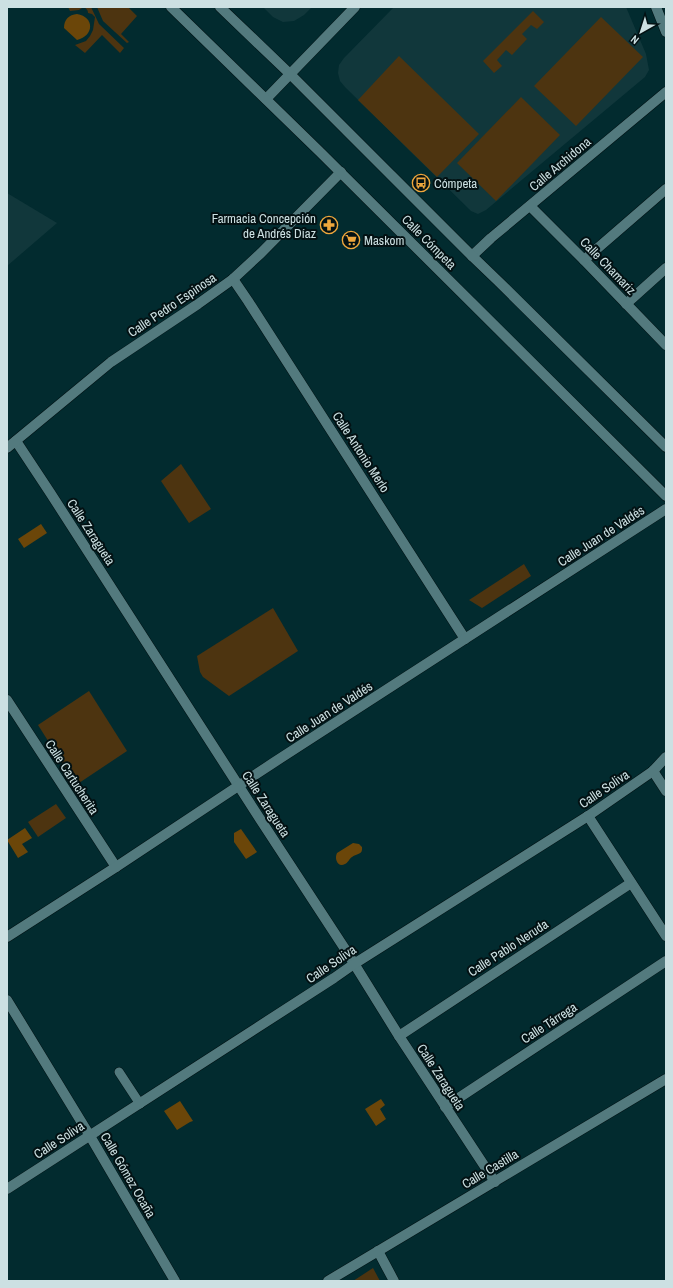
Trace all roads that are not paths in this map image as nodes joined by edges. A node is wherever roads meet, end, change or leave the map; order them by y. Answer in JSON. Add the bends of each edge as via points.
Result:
{"nodes":[{"id":1,"x":171,"y":7,"type":"edge"},
{"id":2,"x":220,"y":7,"type":"edge"},
{"id":3,"x":355,"y":7,"type":"edge"},
{"id":4,"x":656,"y":7,"type":"edge"},
{"id":5,"x":666,"y":32,"type":"edge"},
{"id":6,"x":290,"y":74,"type":"junction"},
{"id":7,"x":666,"y":92,"type":"edge"},
{"id":8,"x":266,"y":99,"type":"junction"},
{"id":9,"x":341,"y":172,"type":"junction"},
{"id":10,"x":666,"y":188,"type":"edge"},
{"id":11,"x":530,"y":206,"type":"junction"},
{"id":12,"x":472,"y":256,"type":"junction"},
{"id":13,"x":584,"y":260,"type":"junction"},
{"id":14,"x":666,"y":268,"type":"edge"},
{"id":15,"x":233,"y":279,"type":"junction"},
{"id":16,"x":626,"y":304,"type":"junction"},
{"id":17,"x":666,"y":345,"type":"edge"},
{"id":18,"x":16,"y":441,"type":"junction"},
{"id":19,"x":666,"y":447,"type":"edge"},
{"id":20,"x":7,"y":448,"type":"edge"},
{"id":21,"x":666,"y":496,"type":"edge"},
{"id":22,"x":666,"y":509,"type":"edge"},
{"id":23,"x":465,"y":639,"type":"junction"},
{"id":24,"x":7,"y":700,"type":"edge"},
{"id":25,"x":666,"y":757,"type":"edge"},
{"id":26,"x":653,"y":771,"type":"junction"},
{"id":27,"x":239,"y":786,"type":"junction"},
{"id":28,"x":666,"y":791,"type":"edge"},
{"id":29,"x":588,"y":816,"type":"junction"},
{"id":30,"x":116,"y":867,"type":"junction"},
{"id":31,"x":631,"y":883,"type":"junction"},
{"id":32,"x":666,"y":936,"type":"edge"},
{"id":33,"x":7,"y":937,"type":"edge"},
{"id":34,"x":666,"y":962,"type":"edge"},
{"id":35,"x":354,"y":964,"type":"junction"},
{"id":36,"x":7,"y":1000,"type":"edge"},
{"id":37,"x":399,"y":1036,"type":"junction"},
{"id":38,"x":119,"y":1072,"type":"dead end"},
{"id":39,"x":666,"y":1079,"type":"edge"},
{"id":40,"x":140,"y":1104,"type":"junction"},
{"id":41,"x":446,"y":1107,"type":"junction"},
{"id":42,"x":90,"y":1136,"type":"junction"},
{"id":43,"x":495,"y":1182,"type":"junction"},
{"id":44,"x":7,"y":1188,"type":"edge"},
{"id":45,"x":378,"y":1251,"type":"junction"},
{"id":46,"x":176,"y":1281,"type":"edge"},
{"id":47,"x":328,"y":1281,"type":"edge"},
{"id":48,"x":394,"y":1281,"type":"edge"}],
"edges":[{"from":1,"to":8,"type":"street","name":"Calle Cómpeta"},
{"from":2,"to":6,"type":"street","name":"Calle Cómpeta"},
{"from":3,"to":6,"type":"street"},
{"from":4,"to":5,"type":"street"},
{"from":6,"to":8,"type":"street"},
{"from":6,"to":12,"type":"street","name":"Calle Cómpeta"},
{"from":7,"to":11,"type":"street","name":"Calle Archidona"},
{"from":8,"to":9,"type":"street","name":"Calle Cómpeta"},
{"from":9,"to":15,"type":"street","name":"Calle Pedro Espinosa"},
{"from":9,"to":21,"type":"street","name":"Calle Cómpeta"},
{"from":10,"to":13,"type":"street"},
{"from":11,"to":12,"type":"street","name":"Calle Archidona"},
{"from":11,"to":13,"type":"street","name":"Calle Chamariz"},
{"from":12,"to":19,"type":"street","name":"Calle Cómpeta"},
{"from":13,"to":16,"type":"street","name":"Calle Chamariz"},
{"from":14,"to":16,"type":"street"},
{"from":15,"to":18,"type":"street","name":"Calle Pedro Espinosa","via":[[111,362]]},
{"from":15,"to":23,"type":"street","name":"Calle Antonio Merlo"},
{"from":16,"to":17,"type":"street","name":"Calle Chamariz"},
{"from":18,"to":20,"type":"street","name":"Calle Pedro Espinosa"},
{"from":18,"to":27,"type":"street","name":"Calle Zaragueta"},
{"from":22,"to":23,"type":"street","name":"Calle Juan de Valdés"},
{"from":23,"to":27,"type":"street","name":"Calle Juan de Valdés"},
{"from":24,"to":30,"type":"street","name":"Calle Cartucherita"},
{"from":25,"to":26,"type":"street","name":"Calle Soliva"},
{"from":26,"to":28,"type":"street"},
{"from":26,"to":29,"type":"street","name":"Calle Soliva"},
{"from":27,"to":30,"type":"street","name":"Calle Juan de Valdés"},
{"from":27,"to":35,"type":"street","name":"Calle Zaragueta"},
{"from":29,"to":31,"type":"street"},
{"from":29,"to":35,"type":"street","name":"Calle Soliva"},
{"from":30,"to":33,"type":"street","name":"Calle Juan de Valdés"},
{"from":31,"to":32,"type":"street"},
{"from":31,"to":37,"type":"street","name":"Calle Pablo Neruda"},
{"from":34,"to":41,"type":"street","name":"Calle Tárrega"},
{"from":35,"to":37,"type":"street","name":"Calle Zaragueta"},
{"from":35,"to":40,"type":"street","name":"Calle Soliva"},
{"from":36,"to":42,"type":"street","name":"Calle Gómez Ocaña"},
{"from":37,"to":41,"type":"street","name":"Calle Zaragueta"},
{"from":38,"to":40,"type":"lane"},
{"from":39,"to":43,"type":"street","name":"Calle Castilla"},
{"from":40,"to":42,"type":"street","name":"Calle Soliva"},
{"from":41,"to":43,"type":"street","name":"Calle Zaragueta"},
{"from":42,"to":44,"type":"street","name":"Calle Soliva"},
{"from":42,"to":46,"type":"street","name":"Calle Gómez Ocaña"},
{"from":43,"to":45,"type":"street","name":"Calle Castilla"},
{"from":45,"to":47,"type":"street","name":"Calle Castilla"},
{"from":45,"to":48,"type":"street"}]}
